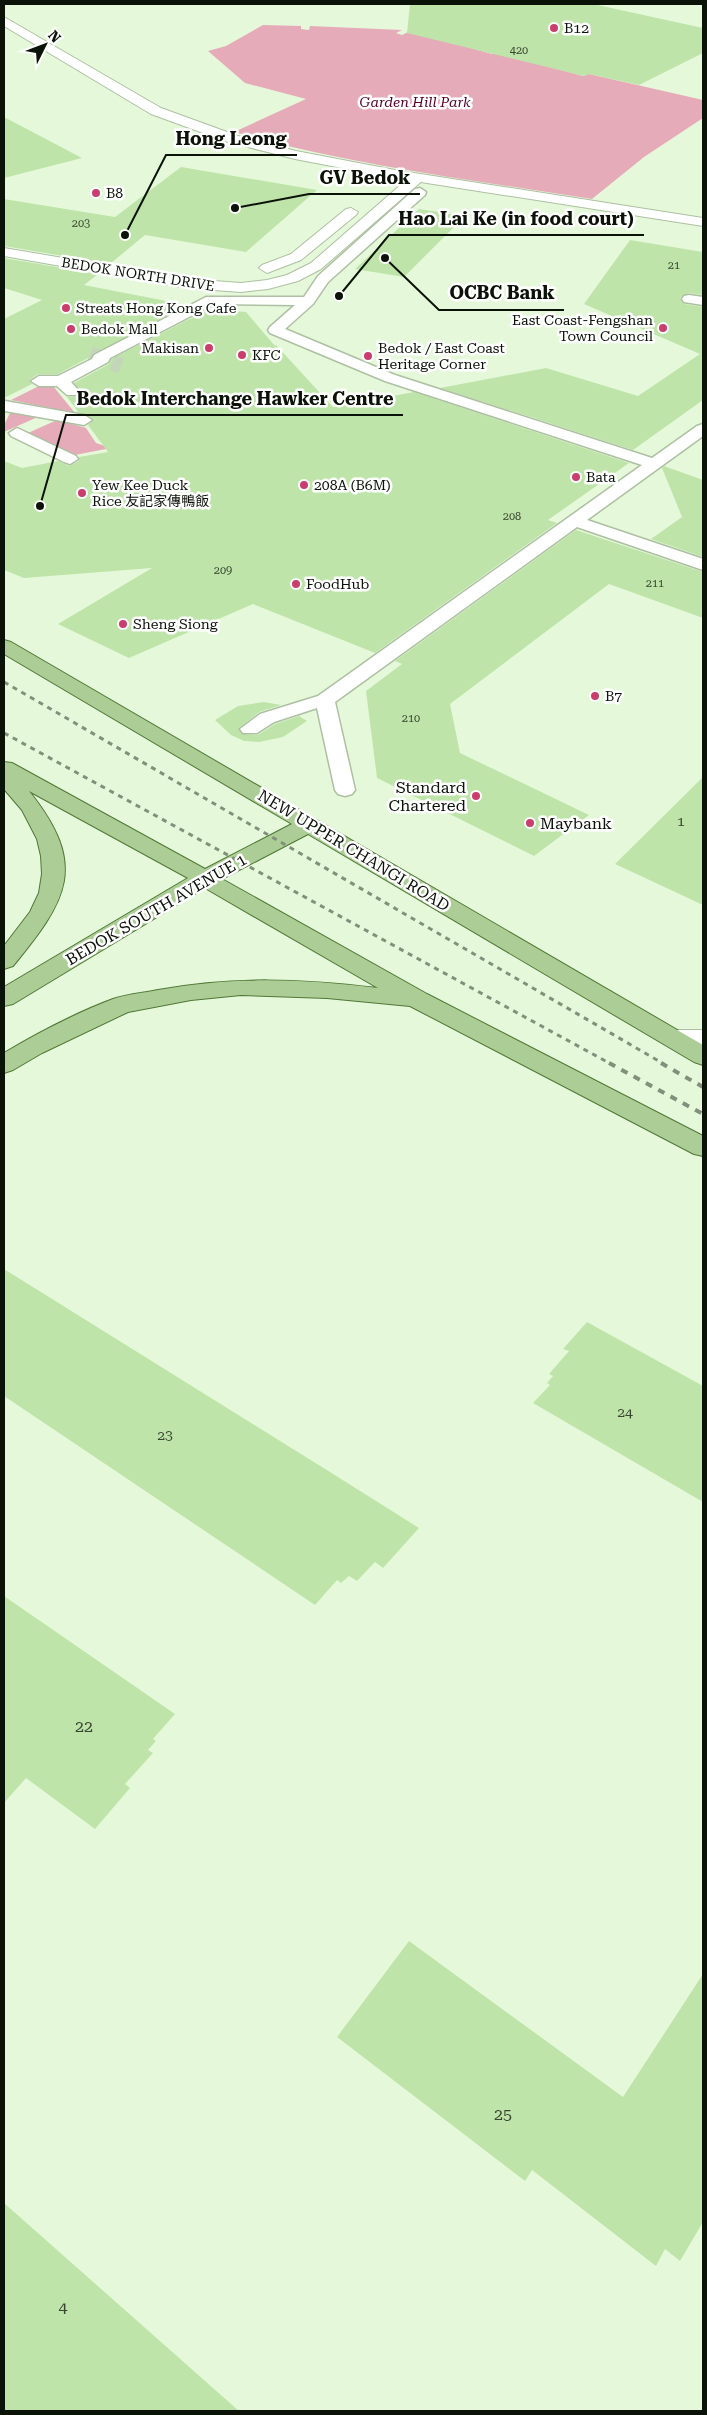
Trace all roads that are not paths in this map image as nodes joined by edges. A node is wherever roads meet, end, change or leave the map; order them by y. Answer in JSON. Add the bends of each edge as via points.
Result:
{"nodes":[{"id":1,"x":4,"y":21,"type":"edge"},
{"id":2,"x":4,"y":35,"type":"edge"},
{"id":3,"x":31,"y":52,"type":"dead end"},
{"id":4,"x":96,"y":92,"type":"dead end"},
{"id":5,"x":387,"y":181,"type":"junction"},
{"id":6,"x":415,"y":185,"type":"junction"},
{"id":7,"x":360,"y":203,"type":"dead end"},
{"id":8,"x":703,"y":222,"type":"edge"},
{"id":9,"x":703,"y":231,"type":"edge"},
{"id":10,"x":4,"y":238,"type":"edge"},
{"id":11,"x":4,"y":252,"type":"edge"},
{"id":12,"x":254,"y":270,"type":"dead end"},
{"id":13,"x":234,"y":272,"type":"dead end"},
{"id":14,"x":308,"y":301,"type":"junction"},
{"id":15,"x":39,"y":380,"type":"dead end"},
{"id":16,"x":61,"y":381,"type":"junction"},
{"id":17,"x":72,"y":392,"type":"dead end"},
{"id":18,"x":4,"y":406,"type":"edge"},
{"id":19,"x":55,"y":415,"type":"junction"},
{"id":20,"x":84,"y":420,"type":"dead end"},
{"id":21,"x":703,"y":429,"type":"edge"},
{"id":22,"x":10,"y":434,"type":"edge"},
{"id":23,"x":70,"y":459,"type":"dead end"},
{"id":24,"x":654,"y":464,"type":"junction"},
{"id":25,"x":575,"y":521,"type":"junction"},
{"id":26,"x":703,"y":565,"type":"edge"},
{"id":27,"x":4,"y":646,"type":"edge"},
{"id":28,"x":325,"y":700,"type":"junction"},
{"id":29,"x":250,"y":729,"type":"dead end"},
{"id":30,"x":4,"y":768,"type":"edge"},
{"id":31,"x":4,"y":775,"type":"edge"},
{"id":32,"x":344,"y":790,"type":"dead end"},
{"id":33,"x":310,"y":824,"type":"junction"},
{"id":34,"x":204,"y":879,"type":"junction"},
{"id":35,"x":4,"y":961,"type":"edge"},
{"id":36,"x":4,"y":998,"type":"edge"},
{"id":37,"x":418,"y":1000,"type":"junction"},
{"id":38,"x":674,"y":1038,"type":"junction"},
{"id":39,"x":703,"y":1038,"type":"edge"},
{"id":40,"x":703,"y":1056,"type":"edge"},
{"id":41,"x":4,"y":1064,"type":"edge"},
{"id":42,"x":703,"y":1147,"type":"edge"}],
"edges":[{"from":1,"to":5,"type":"street","via":[[156,111],[192,125]]},
{"from":2,"to":3,"type":"street"},
{"from":4,"to":5,"type":"street","via":[[138,115],[215,144],[284,163]]},
{"from":5,"to":6,"type":"street"},
{"from":6,"to":8,"type":"street"},
{"from":6,"to":9,"type":"street"},
{"from":6,"to":11,"type":"street","name":"BEDOK NORTH DRIVE","via":[[316,266],[296,276],[269,283],[205,286]]},
{"from":6,"to":14,"type":"street","via":[[323,280]]},
{"from":7,"to":12,"type":"street","via":[[296,257]]},
{"from":10,"to":13,"type":"street","name":"BEDOK NORTH DRIVE","via":[[178,268]]},
{"from":14,"to":16,"type":"street","via":[[211,300]]},
{"from":14,"to":24,"type":"street","via":[[275,330],[390,378]]},
{"from":15,"to":16,"type":"street"},
{"from":16,"to":17,"type":"street"},
{"from":18,"to":19,"type":"street"},
{"from":19,"to":20,"type":"street"},
{"from":19,"to":22,"type":"street"},
{"from":21,"to":24,"type":"street"},
{"from":22,"to":23,"type":"street"},
{"from":24,"to":25,"type":"street"},
{"from":25,"to":26,"type":"street"},
{"from":25,"to":28,"type":"street"},
{"from":27,"to":33,"type":"main road","name":"NEW UPPER CHANGI ROAD"},
{"from":28,"to":29,"type":"street","via":[[267,718]]},
{"from":28,"to":32,"type":"street"},
{"from":30,"to":34,"type":"main road"},
{"from":31,"to":35,"type":"main road","via":[[30,803],[53,850],[55,876],[42,912]]},
{"from":33,"to":34,"type":"main road","name":"BEDOK SOUTH AVENUE 1"},
{"from":33,"to":38,"type":"main road","name":"NEW UPPER CHANGI ROAD"},
{"from":34,"to":36,"type":"main road","name":"BEDOK SOUTH AVENUE 1"},
{"from":34,"to":37,"type":"main road"},
{"from":37,"to":41,"type":"main road","via":[[327,990],[241,988],[190,992],[122,1005]]},
{"from":37,"to":42,"type":"main road"},
{"from":38,"to":39,"type":"street"},
{"from":38,"to":40,"type":"main road","name":"NEW UPPER CHANGI ROAD"}]}
